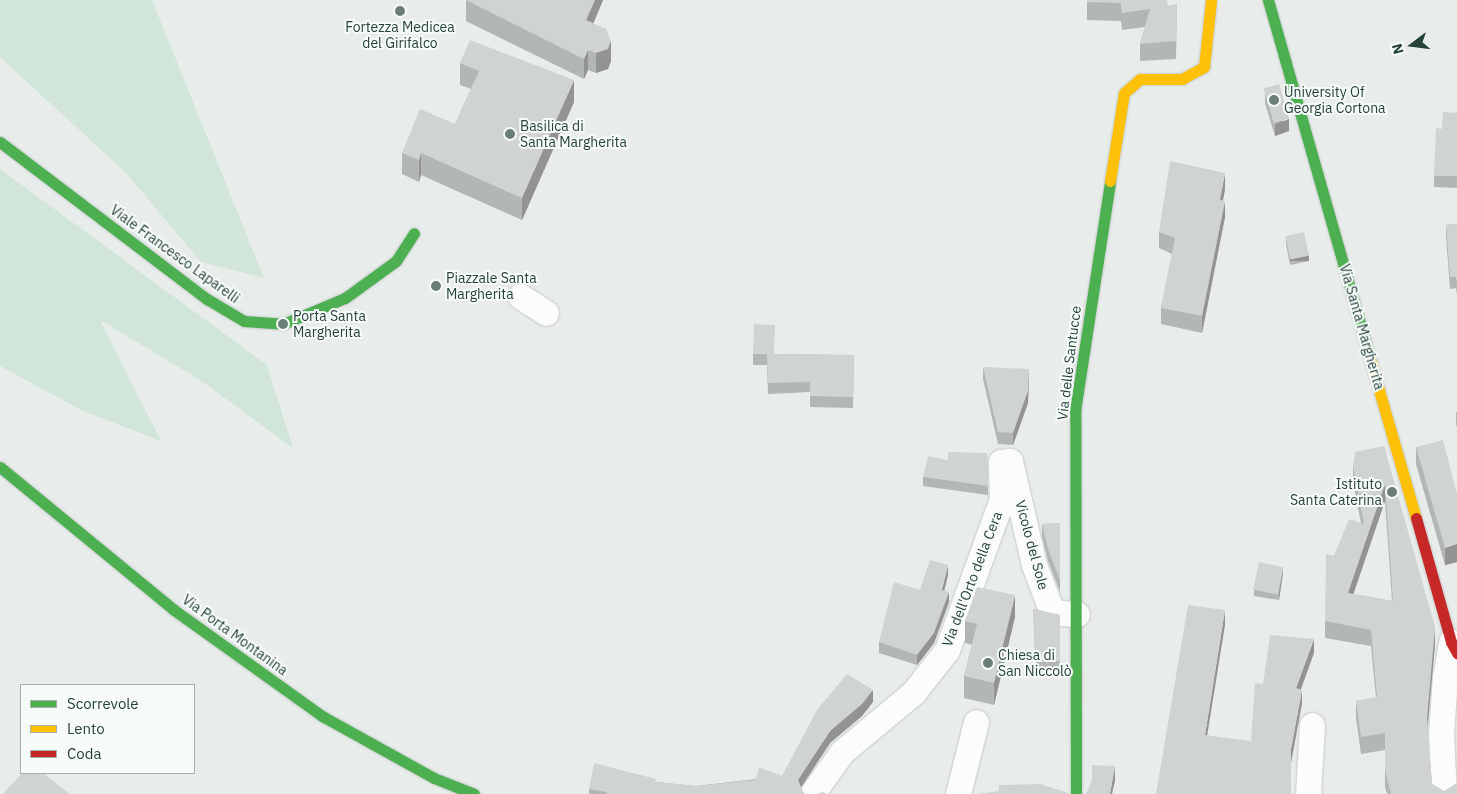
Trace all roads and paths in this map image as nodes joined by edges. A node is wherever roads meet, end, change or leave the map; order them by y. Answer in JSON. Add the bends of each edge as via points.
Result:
{"nodes":[{"id":1,"x":1211,"y":0,"type":"edge"},
{"id":2,"x":1268,"y":0,"type":"edge"},
{"id":3,"x":0,"y":142,"type":"edge"},
{"id":4,"x":414,"y":233,"type":"dead end"},
{"id":5,"x":520,"y":296,"type":"dead end"},
{"id":6,"x":546,"y":313,"type":"dead end"},
{"id":7,"x":1001,"y":462,"type":"joint"},
{"id":8,"x":0,"y":467,"type":"edge"},
{"id":9,"x":1077,"y":614,"type":"junction"},
{"id":10,"x":1454,"y":647,"type":"edge"},
{"id":11,"x":976,"y":722,"type":"dead end"},
{"id":12,"x":1312,"y":725,"type":"dead end"},
{"id":13,"x":474,"y":794,"type":"edge"},
{"id":14,"x":812,"y":794,"type":"edge"},
{"id":15,"x":958,"y":794,"type":"edge"},
{"id":16,"x":1076,"y":794,"type":"edge"},
{"id":17,"x":1308,"y":794,"type":"edge"},
{"id":18,"x":1444,"y":794,"type":"edge"}],
"edges":[{"from":1,"to":9,"type":"street","name":"Via delle Santucce","via":[[1204,67],[1182,79],[1140,80],[1124,93],[1075,411]]},
{"from":2,"to":10,"type":"street","name":"Via Santa Margherita"},
{"from":3,"to":4,"type":"street","name":"Viale Francesco Laparelli","via":[[207,299],[244,321],[283,324],[345,298],[396,261]]},
{"from":5,"to":6,"type":"street"},
{"from":7,"to":9,"type":"street","name":"Vicolo del Sole","via":[[1010,460],[1034,565],[1052,612]]},
{"from":7,"to":14,"type":"street","name":"Via dell'Orto della Cera","via":[[1002,499],[947,650],[913,693],[842,752]]},
{"from":8,"to":13,"type":"street","name":"Via Porta Montanina","via":[[174,610],[322,716],[434,778]]},
{"from":9,"to":16,"type":"street","name":"Via delle Santucce"},
{"from":10,"to":18,"type":"street","via":[[1445,677],[1442,735]]},
{"from":11,"to":15,"type":"street"},
{"from":12,"to":17,"type":"street"}]}
